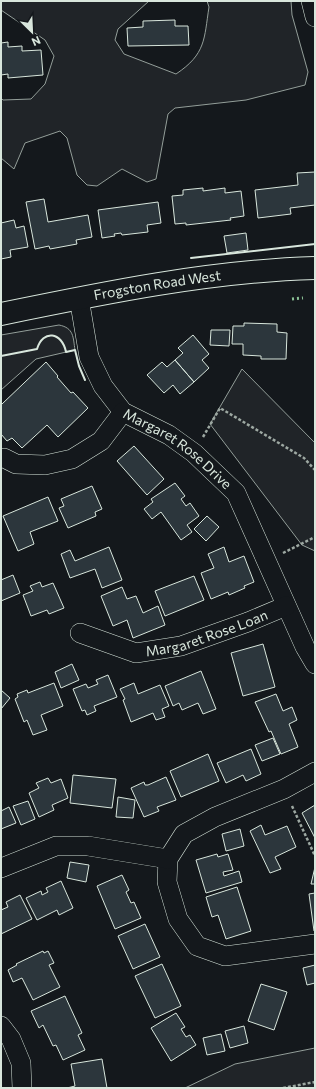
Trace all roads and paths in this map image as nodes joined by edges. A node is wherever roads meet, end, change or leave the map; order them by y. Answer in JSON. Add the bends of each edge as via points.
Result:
{"nodes":[{"id":1,"x":311,"y":1,"type":"edge"},
{"id":2,"x":315,"y":17,"type":"edge"},
{"id":3,"x":315,"y":268,"type":"edge"},
{"id":4,"x":79,"y":298,"type":"junction"},
{"id":5,"x":1,"y":314,"type":"edge"},
{"id":6,"x":123,"y":412,"type":"junction"},
{"id":7,"x":194,"y":453,"type":"junction"},
{"id":8,"x":4,"y":458,"type":"dead end"},
{"id":9,"x":315,"y":470,"type":"edge"},
{"id":10,"x":315,"y":537,"type":"edge"},
{"id":11,"x":267,"y":560,"type":"junction"},
{"id":12,"x":286,"y":606,"type":"junction"},
{"id":13,"x":80,"y":633,"type":"dead end"},
{"id":14,"x":315,"y":664,"type":"edge"},
{"id":15,"x":315,"y":772,"type":"edge"},
{"id":16,"x":300,"y":824,"type":"dead end"},
{"id":17,"x":315,"y":856,"type":"edge"},
{"id":18,"x":168,"y":859,"type":"junction"},
{"id":19,"x":1,"y":868,"type":"edge"},
{"id":20,"x":315,"y":944,"type":"edge"},
{"id":21,"x":1,"y":1026,"type":"edge"},
{"id":22,"x":315,"y":1082,"type":"edge"},
{"id":23,"x":22,"y":1088,"type":"edge"},
{"id":24,"x":283,"y":1088,"type":"edge"}],
"edges":[{"from":1,"to":2,"type":"street"},
{"from":3,"to":4,"type":"main road","name":"Frogston Road West","via":[[280,269],[202,278]]},
{"from":4,"to":5,"type":"main road","name":"Frogston Road West"},
{"from":4,"to":6,"type":"street","name":"Margaret Rose Drive","via":[[89,357],[103,386]]},
{"from":6,"to":7,"type":"street","name":"Margaret Rose Drive","via":[[169,435]]},
{"from":6,"to":8,"type":"street","via":[[101,441],[72,459],[45,465],[16,464]]},
{"from":7,"to":9,"type":"path","via":[[220,408],[304,458]]},
{"from":7,"to":11,"type":"street","name":"Margaret Rose Drive","via":[[236,493]]},
{"from":10,"to":11,"type":"path"},
{"from":11,"to":12,"type":"street","name":"Margaret Rose Drive"},
{"from":12,"to":13,"type":"street","name":"Margaret Rose Loan","via":[[181,646],[136,653]]},
{"from":12,"to":14,"type":"street","name":"Margaret Rose Drive"},
{"from":15,"to":18,"type":"street","via":[[284,789],[215,817],[184,834]]},
{"from":16,"to":17,"type":"path"},
{"from":18,"to":19,"type":"street","via":[[88,846],[56,846]]},
{"from":18,"to":20,"type":"street","via":[[167,882],[178,919],[197,946],[225,956]]},
{"from":21,"to":23,"type":"street","via":[[11,1039],[21,1063]]},
{"from":22,"to":24,"type":"path"}]}
